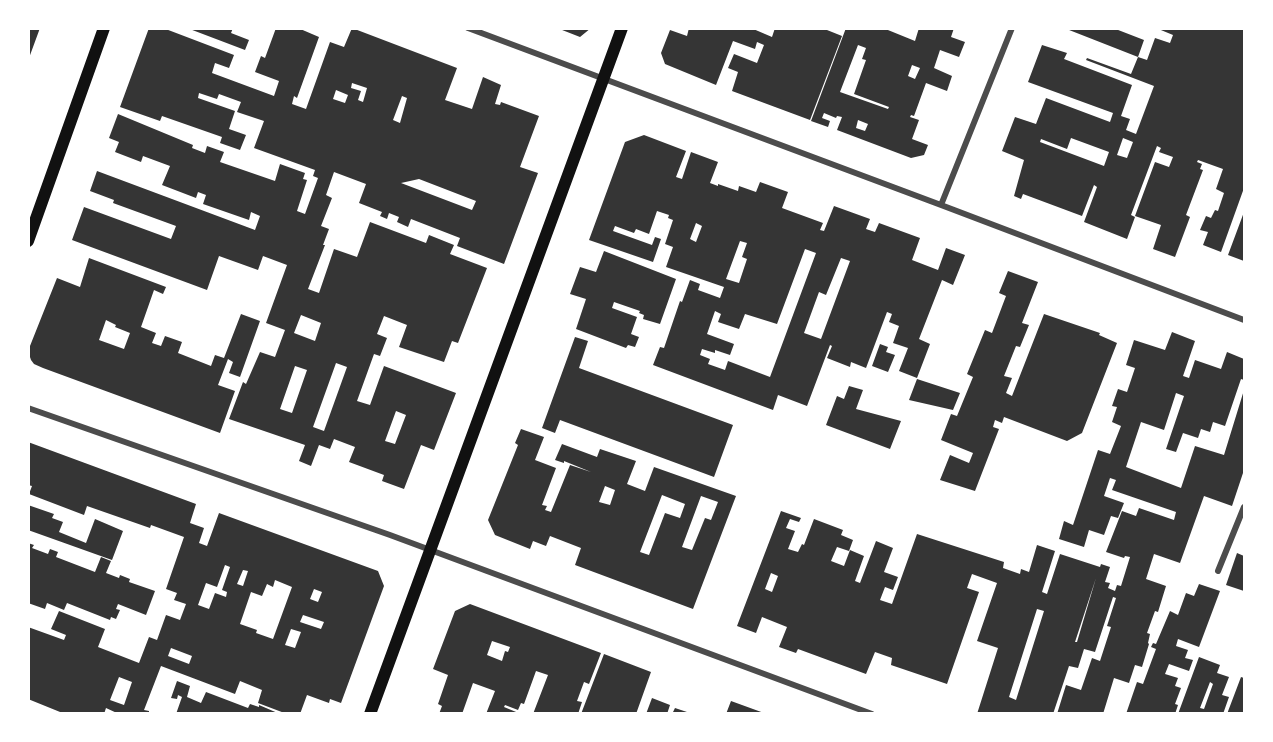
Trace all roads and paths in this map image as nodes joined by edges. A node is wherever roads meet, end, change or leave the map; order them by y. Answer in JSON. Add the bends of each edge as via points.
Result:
{"nodes":[{"id":1,"x":104,"y":28,"type":"edge"},
{"id":2,"x":468,"y":28,"type":"edge"},
{"id":3,"x":622,"y":28,"type":"edge"},
{"id":4,"x":1012,"y":28,"type":"edge"},
{"id":5,"x":603,"y":78,"type":"junction"},
{"id":6,"x":941,"y":205,"type":"junction"},
{"id":7,"x":28,"y":241,"type":"edge"},
{"id":8,"x":1245,"y":320,"type":"edge"},
{"id":9,"x":28,"y":408,"type":"edge"},
{"id":10,"x":1245,"y":507,"type":"edge"},
{"id":11,"x":430,"y":550,"type":"junction"},
{"id":12,"x":1218,"y":571,"type":"dead end"},
{"id":13,"x":370,"y":714,"type":"edge"},
{"id":14,"x":872,"y":714,"type":"edge"}],
"edges":[{"from":1,"to":7,"type":"main road"},
{"from":2,"to":5,"type":"street"},
{"from":3,"to":5,"type":"main road"},
{"from":4,"to":6,"type":"street"},
{"from":5,"to":6,"type":"street"},
{"from":5,"to":11,"type":"main road"},
{"from":6,"to":8,"type":"street"},
{"from":9,"to":11,"type":"street"},
{"from":10,"to":12,"type":"street"},
{"from":11,"to":13,"type":"main road"},
{"from":11,"to":14,"type":"street"}]}
